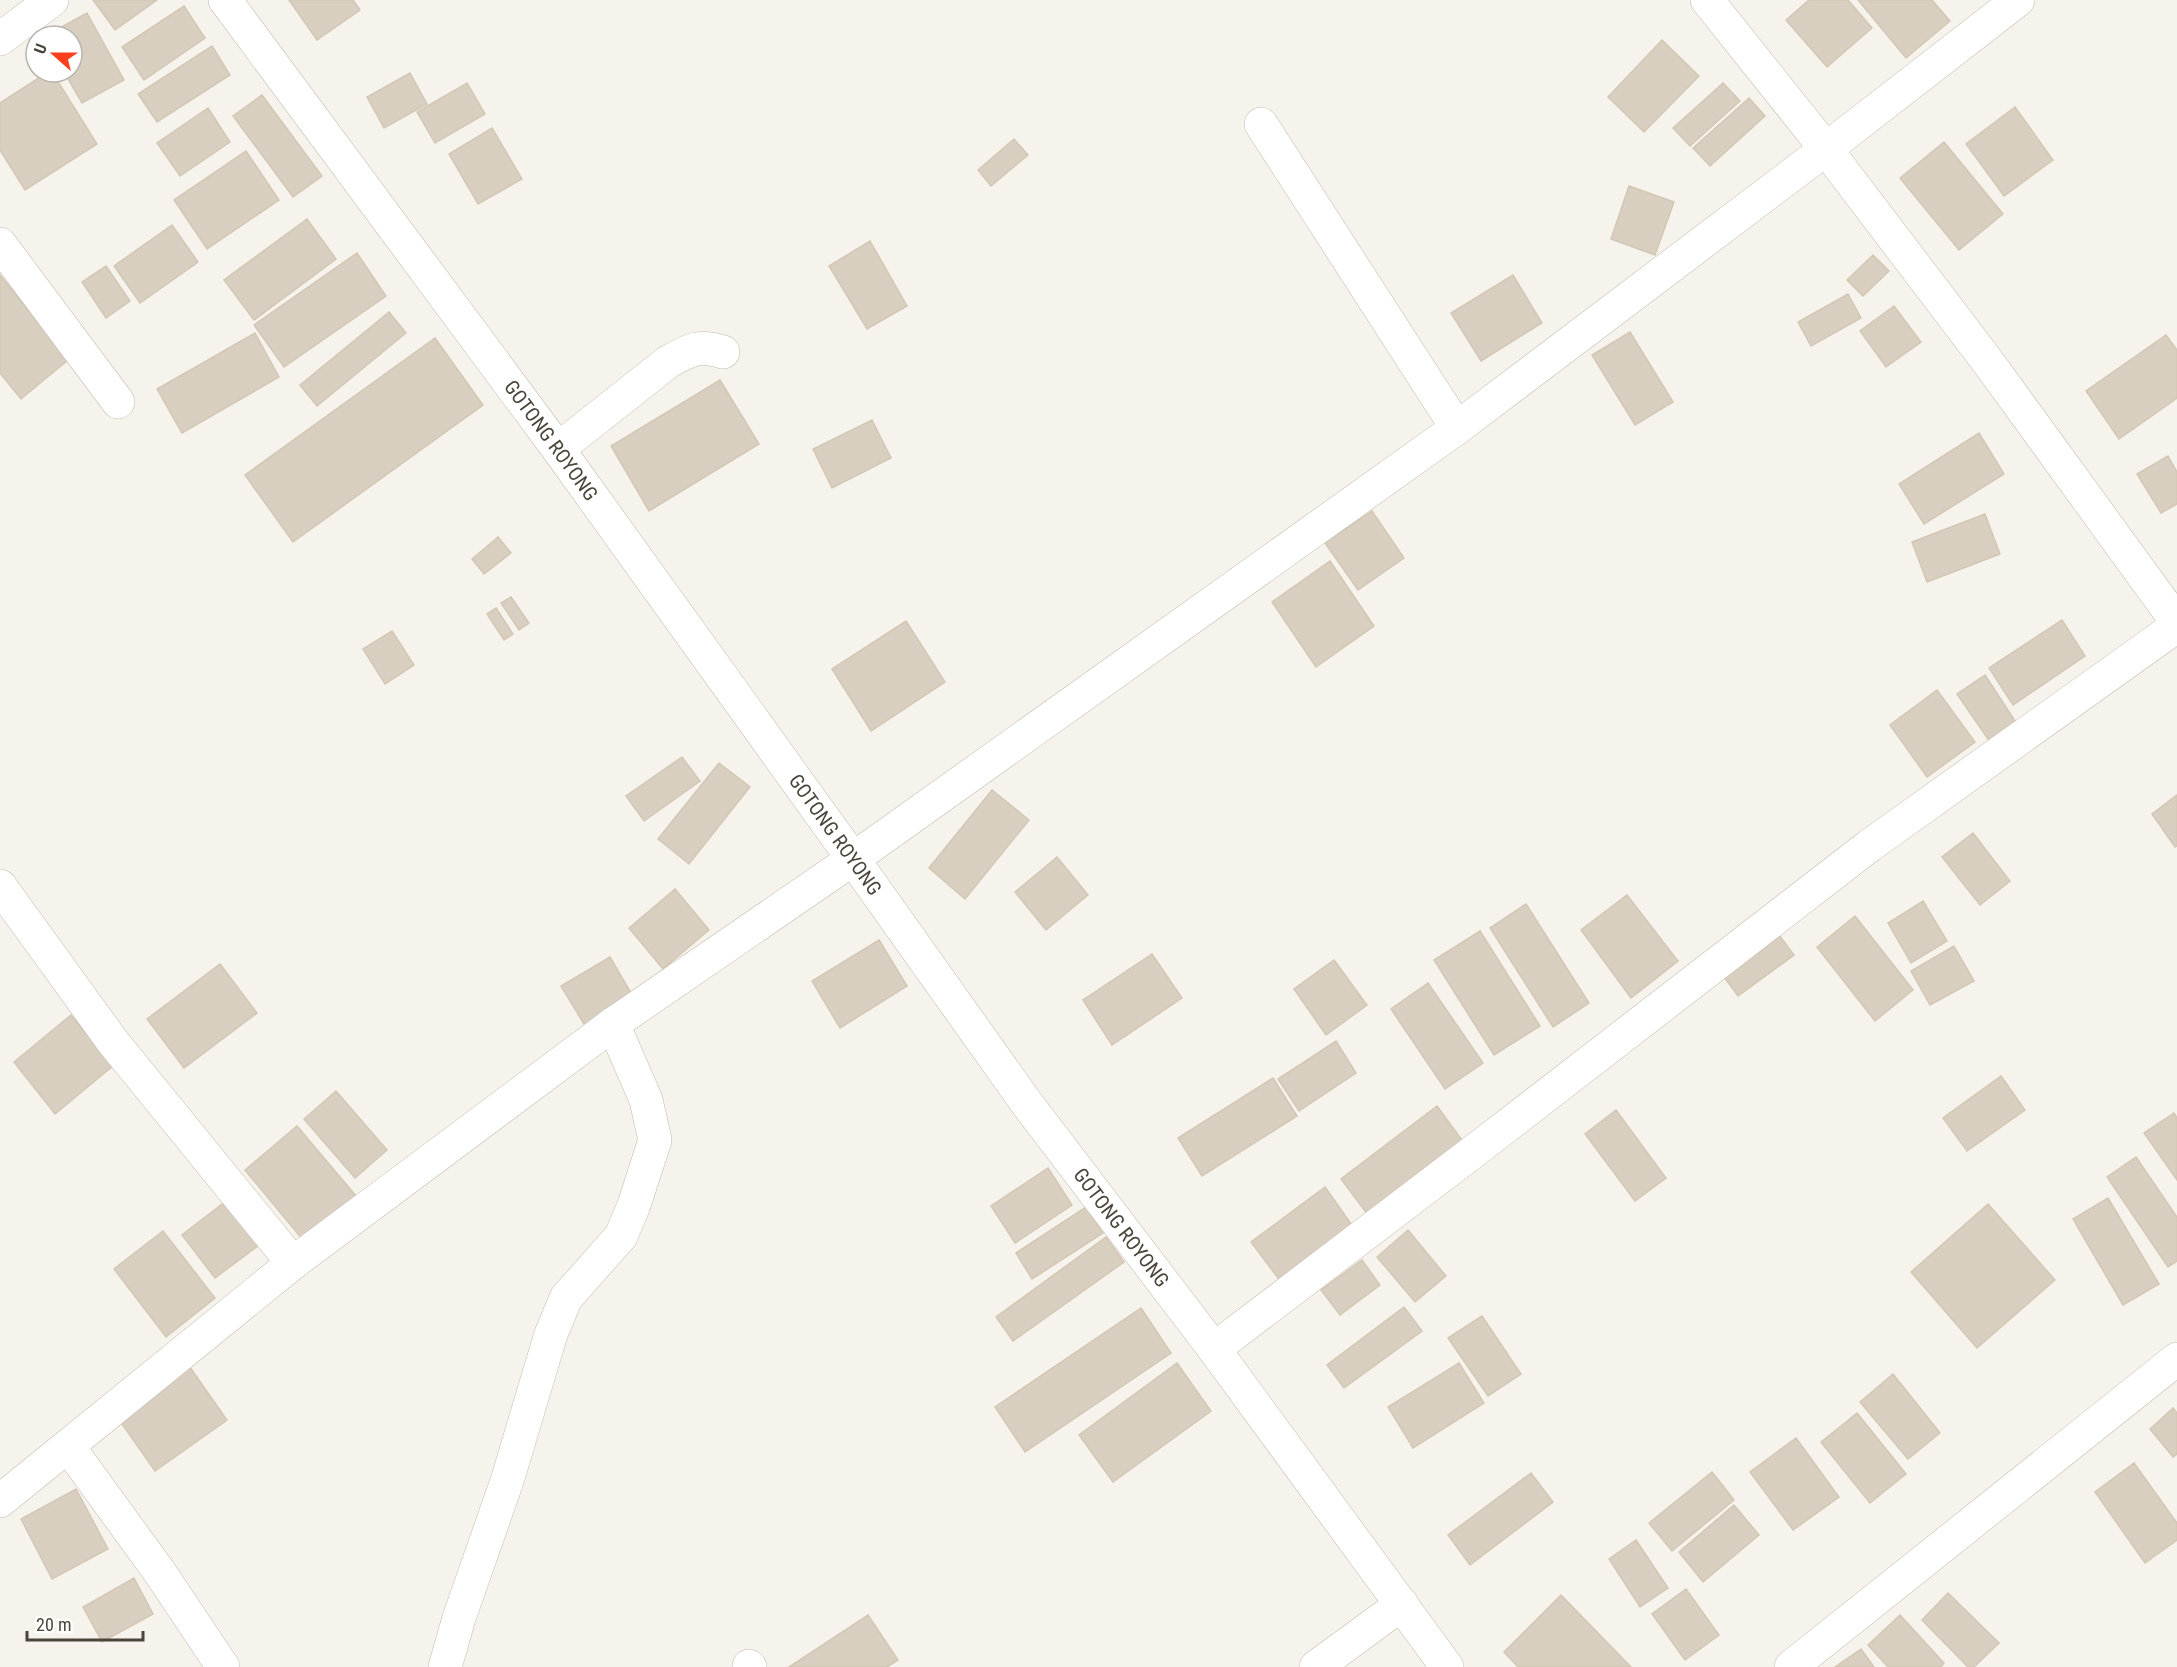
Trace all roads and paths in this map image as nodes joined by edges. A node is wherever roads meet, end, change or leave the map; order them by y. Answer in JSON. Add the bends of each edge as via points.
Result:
{"nodes":[{"id":1,"x":52,"y":0,"type":"edge"},
{"id":2,"x":225,"y":0,"type":"edge"},
{"id":3,"x":1707,"y":0,"type":"edge"},
{"id":4,"x":2018,"y":0,"type":"edge"},
{"id":5,"x":0,"y":39,"type":"edge"},
{"id":6,"x":1261,"y":124,"type":"dead end"},
{"id":7,"x":1826,"y":149,"type":"junction"},
{"id":8,"x":0,"y":244,"type":"edge"},
{"id":9,"x":723,"y":352,"type":"dead end"},
{"id":10,"x":118,"y":402,"type":"dead end"},
{"id":11,"x":1457,"y":428,"type":"junction"},
{"id":12,"x":558,"y":449,"type":"junction"},
{"id":13,"x":2177,"y":624,"type":"edge"},
{"id":14,"x":853,"y":859,"type":"junction"},
{"id":15,"x":0,"y":886,"type":"edge"},
{"id":16,"x":613,"y":1024,"type":"junction"},
{"id":17,"x":293,"y":1263,"type":"junction"},
{"id":18,"x":1214,"y":1349,"type":"junction"},
{"id":19,"x":2177,"y":1359,"type":"edge"},
{"id":20,"x":68,"y":1446,"type":"junction"},
{"id":21,"x":0,"y":1501,"type":"edge"},
{"id":22,"x":1402,"y":1604,"type":"junction"},
{"id":23,"x":223,"y":1667,"type":"edge"},
{"id":24,"x":445,"y":1667,"type":"edge"},
{"id":25,"x":1316,"y":1667,"type":"edge"},
{"id":26,"x":1447,"y":1667,"type":"edge"},
{"id":27,"x":1791,"y":1667,"type":"edge"}],
"edges":[{"from":1,"to":5,"type":"street"},
{"from":2,"to":12,"type":"street","name":"GOTONG ROYONG"},
{"from":3,"to":7,"type":"street"},
{"from":4,"to":7,"type":"street"},
{"from":6,"to":11,"type":"street"},
{"from":7,"to":11,"type":"street"},
{"from":7,"to":13,"type":"street","via":[[1988,362]]},
{"from":8,"to":10,"type":"street"},
{"from":9,"to":12,"type":"street","via":[[699,347],[677,357]]},
{"from":11,"to":14,"type":"street"},
{"from":12,"to":14,"type":"street","name":"GOTONG ROYONG"},
{"from":13,"to":18,"type":"street","via":[[1869,846]]},
{"from":14,"to":16,"type":"street"},
{"from":14,"to":18,"type":"street","name":"GOTONG ROYONG","via":[[1025,1101]]},
{"from":15,"to":17,"type":"street","via":[[113,1042]]},
{"from":16,"to":17,"type":"street"},
{"from":16,"to":24,"type":"street","via":[[646,1100],[655,1140],[621,1236],[566,1298],[551,1334]]},
{"from":17,"to":20,"type":"street"},
{"from":18,"to":22,"type":"street","name":"GOTONG ROYONG"},
{"from":19,"to":27,"type":"street"},
{"from":20,"to":21,"type":"street"},
{"from":20,"to":23,"type":"street"},
{"from":22,"to":25,"type":"street"},
{"from":22,"to":26,"type":"street","name":"GOTONG ROYONG"}]}
